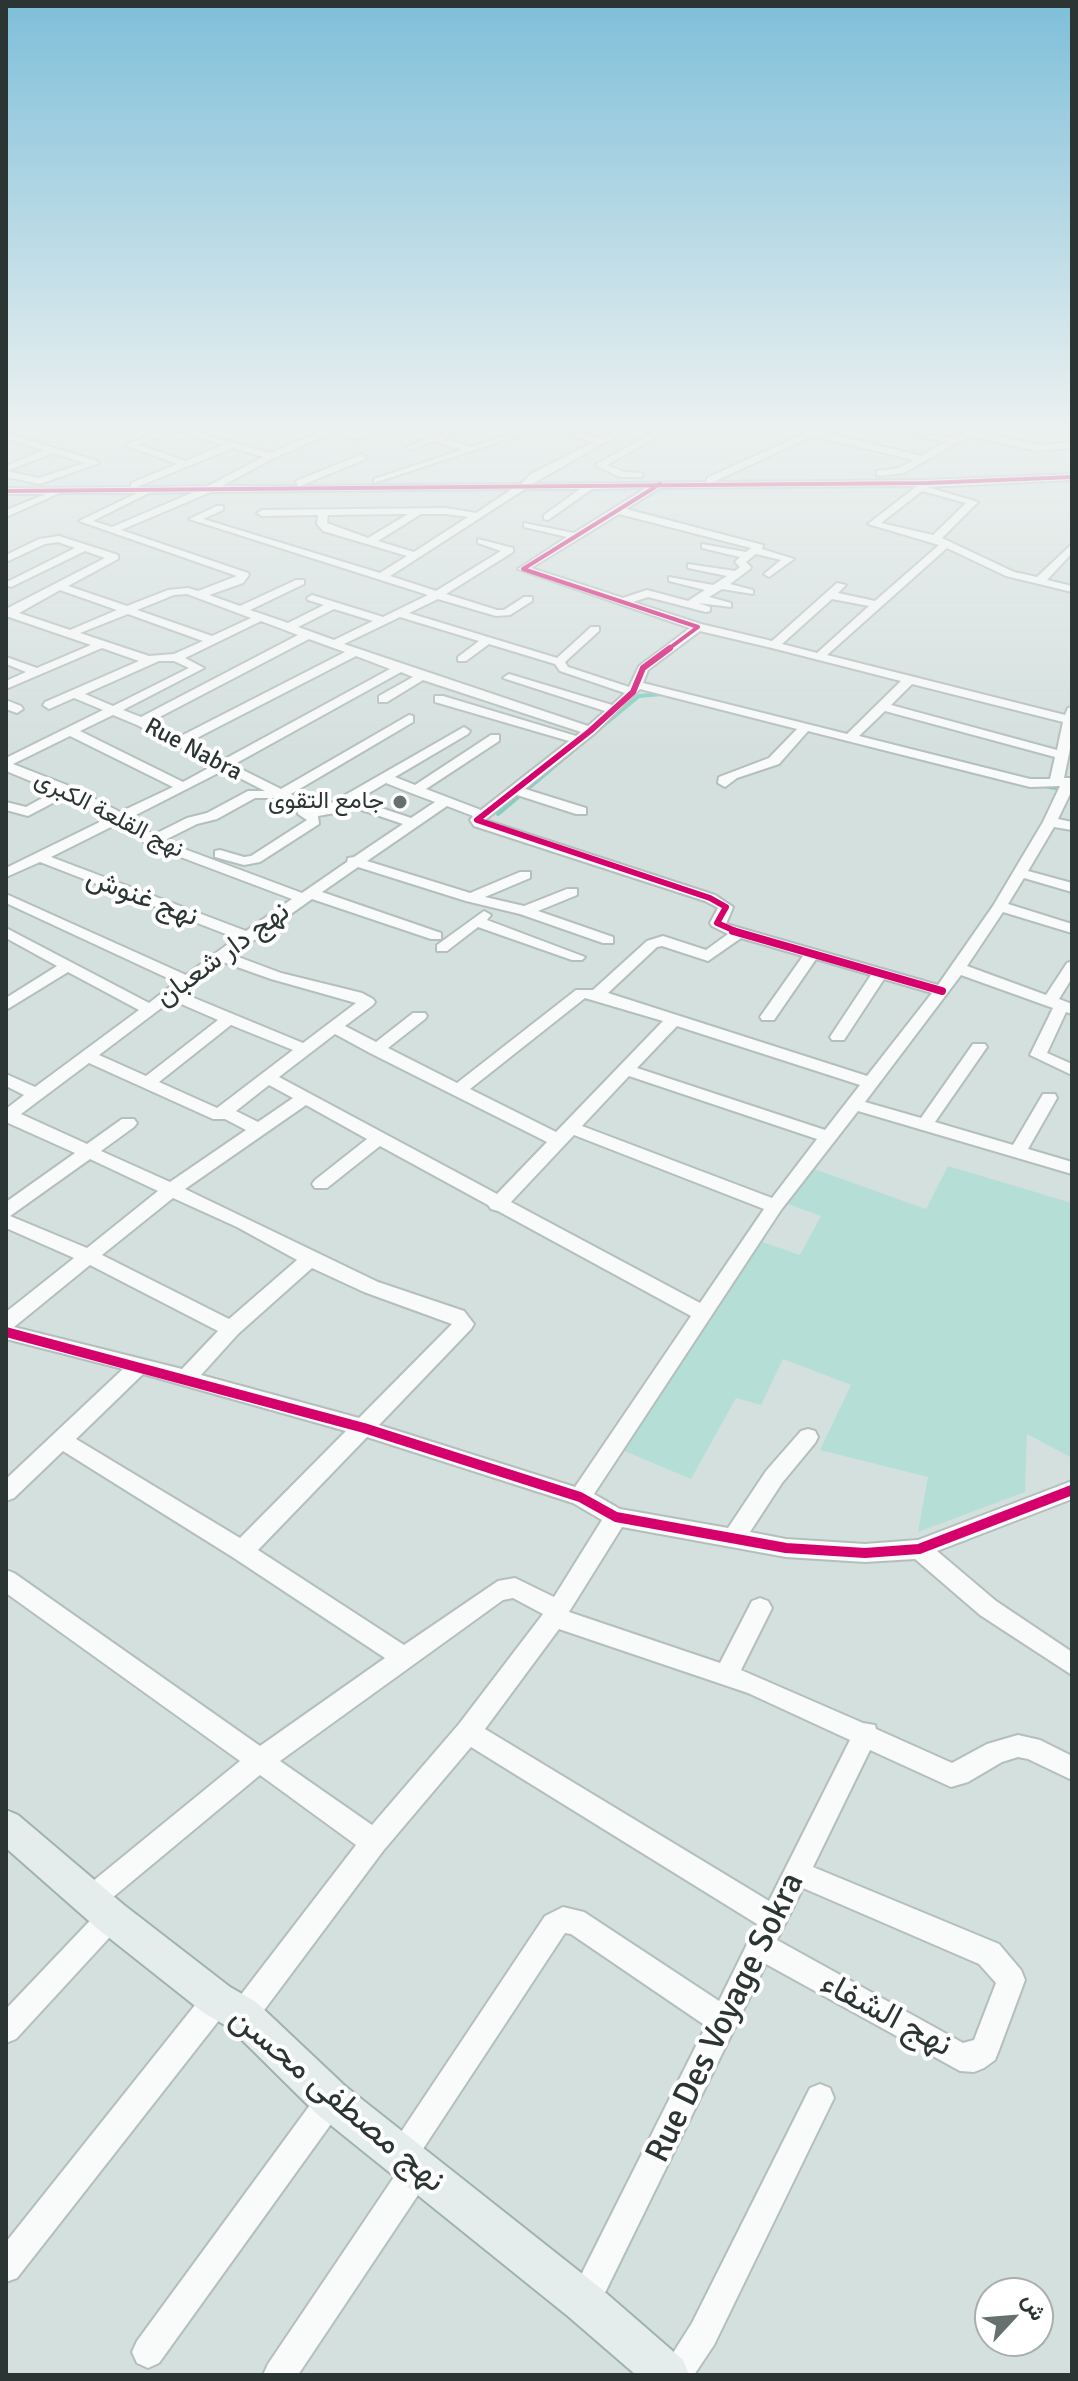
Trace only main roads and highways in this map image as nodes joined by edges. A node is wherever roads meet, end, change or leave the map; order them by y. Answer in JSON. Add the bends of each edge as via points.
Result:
{"nodes":[{"id":1,"x":6,"y":1826,"type":"edge"},
{"id":2,"x":655,"y":2370,"type":"edge"}],
"edges":[{"from":1,"to":2,"type":"main road","name":"نهج مصطفى محسن","via":[[101,1908],[230,2007],[331,2100],[584,2302]]}]}
